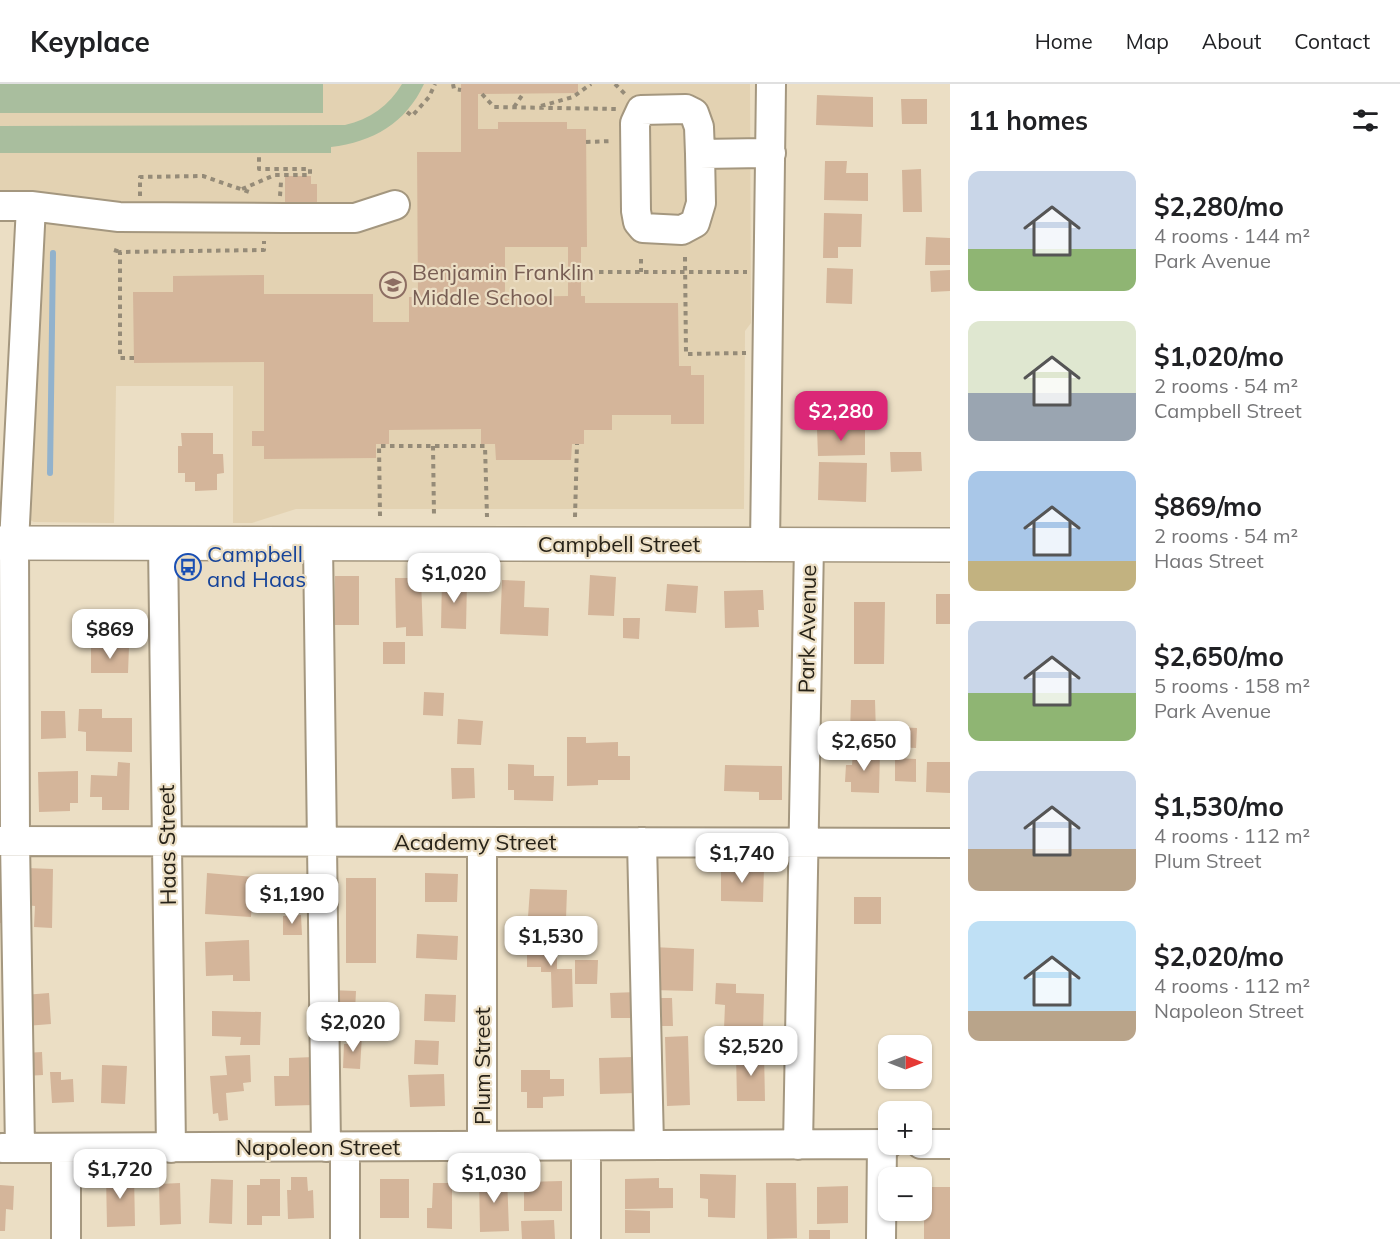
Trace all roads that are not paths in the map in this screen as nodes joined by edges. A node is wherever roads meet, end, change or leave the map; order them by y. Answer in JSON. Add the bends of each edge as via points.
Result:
{"nodes":[{"id":1,"x":771,"y":84,"type":"edge"},
{"id":2,"x":771,"y":153,"type":"junction"},
{"id":3,"x":700,"y":154,"type":"dead end"},
{"id":4,"x":395,"y":205,"type":"dead end"},
{"id":5,"x":0,"y":206,"type":"edge"},
{"id":6,"x":31,"y":206,"type":"junction"},
{"id":7,"x":7,"y":543,"type":"edge"},
{"id":8,"x":163,"y":543,"type":"junction"},
{"id":9,"x":318,"y":544,"type":"junction"},
{"id":10,"x":765,"y":545,"type":"junction"},
{"id":11,"x":809,"y":545,"type":"junction"},
{"id":12,"x":950,"y":545,"type":"edge"},
{"id":13,"x":7,"y":841,"type":"edge"},
{"id":14,"x":166,"y":842,"type":"junction"},
{"id":15,"x":322,"y":842,"type":"junction"},
{"id":16,"x":482,"y":842,"type":"junction"},
{"id":17,"x":642,"y":842,"type":"junction"},
{"id":18,"x":803,"y":843,"type":"junction"},
{"id":19,"x":950,"y":843,"type":"edge"},
{"id":20,"x":878,"y":1144,"type":"edge"},
{"id":21,"x":932,"y":1144,"type":"edge"},
{"id":22,"x":950,"y":1144,"type":"edge"},
{"id":23,"x":649,"y":1145,"type":"junction"},
{"id":24,"x":798,"y":1145,"type":"junction"},
{"id":25,"x":482,"y":1146,"type":"junction"},
{"id":26,"x":586,"y":1146,"type":"junction"},
{"id":27,"x":335,"y":1147,"type":"junction"},
{"id":28,"x":10,"y":1148,"type":"edge"},
{"id":29,"x":66,"y":1148,"type":"junction"},
{"id":30,"x":171,"y":1148,"type":"junction"},
{"id":31,"x":885,"y":1155,"type":"edge"},
{"id":32,"x":66,"y":1239,"type":"edge"},
{"id":33,"x":345,"y":1239,"type":"edge"},
{"id":34,"x":586,"y":1239,"type":"edge"},
{"id":35,"x":881,"y":1239,"type":"edge"}],
"edges":[{"from":1,"to":2,"type":"street"},
{"from":2,"to":3,"type":"street"},
{"from":2,"to":10,"type":"street"},
{"from":4,"to":6,"type":"street","via":[[355,218],[119,217]]},
{"from":5,"to":6,"type":"street"},
{"from":6,"to":7,"type":"street"},
{"from":7,"to":8,"type":"main road","name":"Campbell Street"},
{"from":7,"to":13,"type":"street"},
{"from":8,"to":9,"type":"main road","name":"Campbell Street"},
{"from":8,"to":14,"type":"street","name":"Haas Street"},
{"from":9,"to":10,"type":"main road","name":"Campbell Street"},
{"from":9,"to":15,"type":"street"},
{"from":10,"to":11,"type":"main road","name":"Campbell Street"},
{"from":11,"to":12,"type":"main road","name":"Campbell Street"},
{"from":11,"to":18,"type":"street","name":"Park Avenue"},
{"from":13,"to":14,"type":"street","name":"Academy Street"},
{"from":13,"to":28,"type":"street"},
{"from":14,"to":15,"type":"street","name":"Academy Street"},
{"from":14,"to":30,"type":"street","name":"Haas Street"},
{"from":15,"to":16,"type":"street","name":"Academy Street"},
{"from":15,"to":27,"type":"street"},
{"from":16,"to":17,"type":"street","name":"Academy Street"},
{"from":16,"to":25,"type":"street","name":"Plum Street"},
{"from":17,"to":18,"type":"street","name":"Academy Street"},
{"from":17,"to":23,"type":"street"},
{"from":18,"to":19,"type":"street","name":"Academy Street"},
{"from":18,"to":24,"type":"street","name":"Park Avenue"},
{"from":20,"to":24,"type":"street","name":"Napoleon Street"},
{"from":21,"to":22,"type":"street"},
{"from":23,"to":24,"type":"street","name":"Napoleon Street"},
{"from":23,"to":26,"type":"street","name":"Napoleon Street"},
{"from":25,"to":26,"type":"street","name":"Napoleon Street"},
{"from":25,"to":27,"type":"street","name":"Napoleon Street"},
{"from":26,"to":34,"type":"street"},
{"from":27,"to":30,"type":"street","name":"Napoleon Street"},
{"from":27,"to":33,"type":"street"},
{"from":28,"to":29,"type":"street","name":"Napoleon Street"},
{"from":29,"to":30,"type":"street","name":"Napoleon Street"},
{"from":29,"to":32,"type":"street"},
{"from":31,"to":35,"type":"street"}]}
